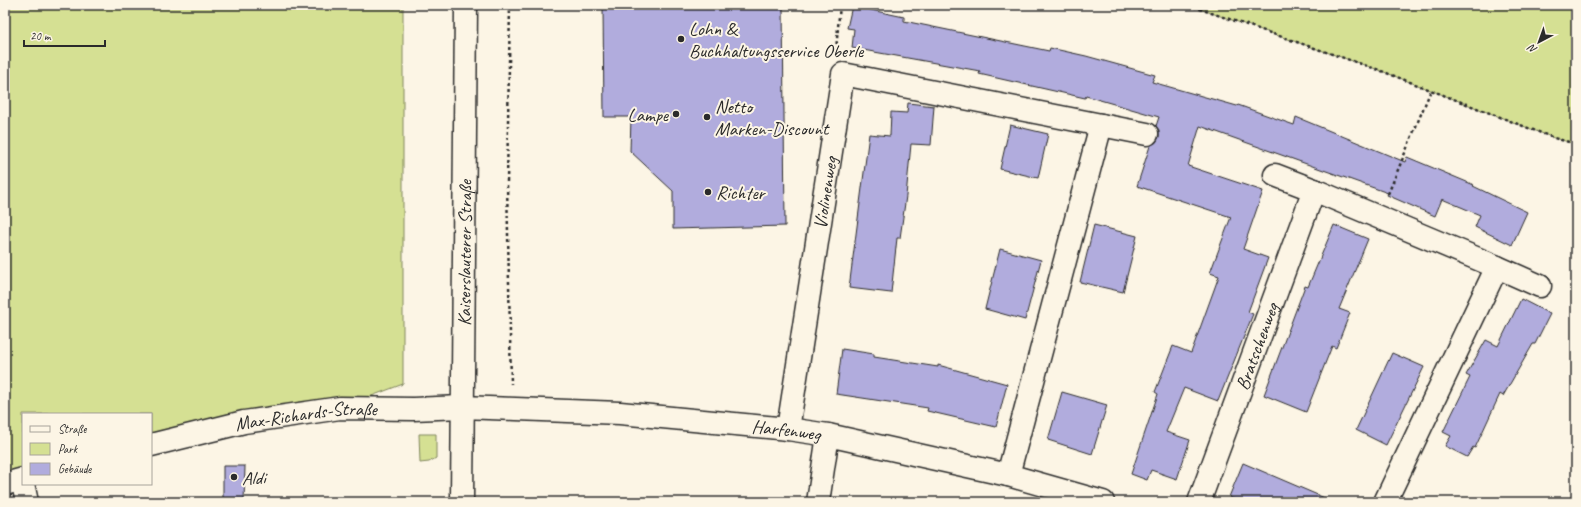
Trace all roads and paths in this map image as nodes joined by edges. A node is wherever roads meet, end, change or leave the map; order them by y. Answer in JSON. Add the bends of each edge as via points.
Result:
{"nodes":[{"id":1,"x":466,"y":5,"type":"edge"},
{"id":2,"x":510,"y":5,"type":"edge"},
{"id":3,"x":840,"y":5,"type":"edge"},
{"id":4,"x":1188,"y":5,"type":"edge"},
{"id":5,"x":843,"y":74,"type":"junction"},
{"id":6,"x":1431,"y":90,"type":"junction"},
{"id":7,"x":1101,"y":124,"type":"junction"},
{"id":8,"x":1147,"y":134,"type":"dead end"},
{"id":9,"x":1576,"y":144,"type":"edge"},
{"id":10,"x":1275,"y":175,"type":"dead end"},
{"id":11,"x":1314,"y":190,"type":"junction"},
{"id":12,"x":1378,"y":217,"type":"junction"},
{"id":13,"x":1497,"y":266,"type":"junction"},
{"id":14,"x":1540,"y":286,"type":"dead end"},
{"id":15,"x":462,"y":407,"type":"junction"},
{"id":16,"x":511,"y":409,"type":"junction"},
{"id":17,"x":788,"y":429,"type":"junction"},
{"id":18,"x":828,"y":435,"type":"junction"},
{"id":19,"x":152,"y":445,"type":"edge"},
{"id":20,"x":1008,"y":475,"type":"junction"},
{"id":21,"x":19,"y":482,"type":"edge"},
{"id":22,"x":1056,"y":495,"type":"edge"},
{"id":23,"x":27,"y":502,"type":"edge"},
{"id":24,"x":462,"y":502,"type":"edge"},
{"id":25,"x":818,"y":502,"type":"edge"},
{"id":26,"x":1103,"y":502,"type":"edge"},
{"id":27,"x":1199,"y":502,"type":"edge"},
{"id":28,"x":1385,"y":502,"type":"edge"}],
"edges":[{"from":1,"to":15,"type":"street","name":"Kaiserslauterer Straße"},
{"from":2,"to":16,"type":"path","via":[[507,183]]},
{"from":3,"to":5,"type":"path","via":[[836,51]]},
{"from":4,"to":6,"type":"path"},
{"from":5,"to":7,"type":"street"},
{"from":5,"to":17,"type":"street","name":"Violinenweg"},
{"from":6,"to":9,"type":"path","via":[[1554,138]]},
{"from":6,"to":12,"type":"path"},
{"from":7,"to":8,"type":"street"},
{"from":7,"to":20,"type":"street"},
{"from":10,"to":11,"type":"street"},
{"from":11,"to":12,"type":"street"},
{"from":11,"to":27,"type":"street","name":"Bratschenweg"},
{"from":12,"to":13,"type":"street"},
{"from":13,"to":14,"type":"street"},
{"from":13,"to":28,"type":"street"},
{"from":15,"to":16,"type":"street","name":"Harfenweg"},
{"from":15,"to":19,"type":"street","name":"Max-Richards-Straße","via":[[340,408],[244,422]]},
{"from":15,"to":24,"type":"street","name":"Kaiserslauterer Straße"},
{"from":16,"to":17,"type":"street","name":"Harfenweg","via":[[620,413]]},
{"from":17,"to":18,"type":"street","name":"Harfenweg"},
{"from":18,"to":20,"type":"street","name":"Harfenweg"},
{"from":18,"to":25,"type":"street"},
{"from":20,"to":22,"type":"street","name":"Harfenweg"},
{"from":21,"to":23,"type":"street"},
{"from":22,"to":26,"type":"street","name":"Harfenweg"}]}
